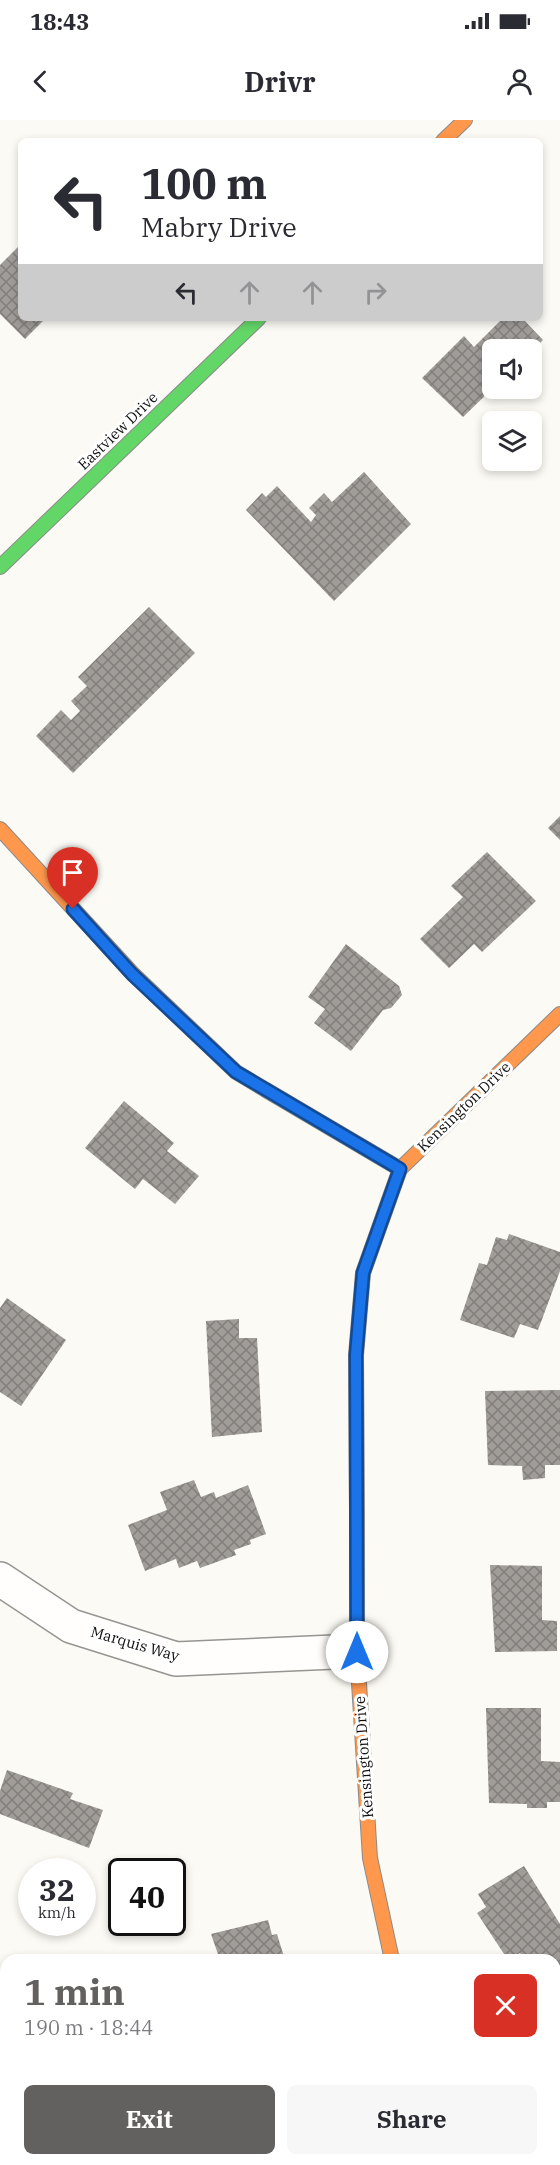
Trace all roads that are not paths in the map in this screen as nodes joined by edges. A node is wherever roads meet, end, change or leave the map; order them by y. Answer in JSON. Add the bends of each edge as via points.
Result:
{"nodes":[{"id":1,"x":465,"y":120,"type":"edge"},
{"id":2,"x":446,"y":138,"type":"edge"},
{"id":3,"x":256,"y":321,"type":"edge"},
{"id":4,"x":0,"y":567,"type":"edge"},
{"id":5,"x":0,"y":829,"type":"edge"},
{"id":6,"x":560,"y":1014,"type":"edge"},
{"id":7,"x":400,"y":1169,"type":"junction"},
{"id":8,"x":0,"y":1579,"type":"edge"},
{"id":9,"x":357,"y":1652,"type":"junction"},
{"id":10,"x":391,"y":1954,"type":"edge"}],
"edges":[{"from":1,"to":2,"type":"street"},
{"from":3,"to":4,"type":"street","name":"Eastview Drive"},
{"from":5,"to":7,"type":"street","via":[[132,974],[236,1072]]},
{"from":6,"to":7,"type":"street","name":"Kensington Drive"},
{"from":7,"to":9,"type":"street","name":"Kensington Drive","via":[[363,1273],[356,1355]]},
{"from":8,"to":9,"type":"street","name":"Marquis Way","via":[[71,1626],[176,1659]]},
{"from":9,"to":10,"type":"street","name":"Kensington Drive","via":[[370,1858]]}]}
